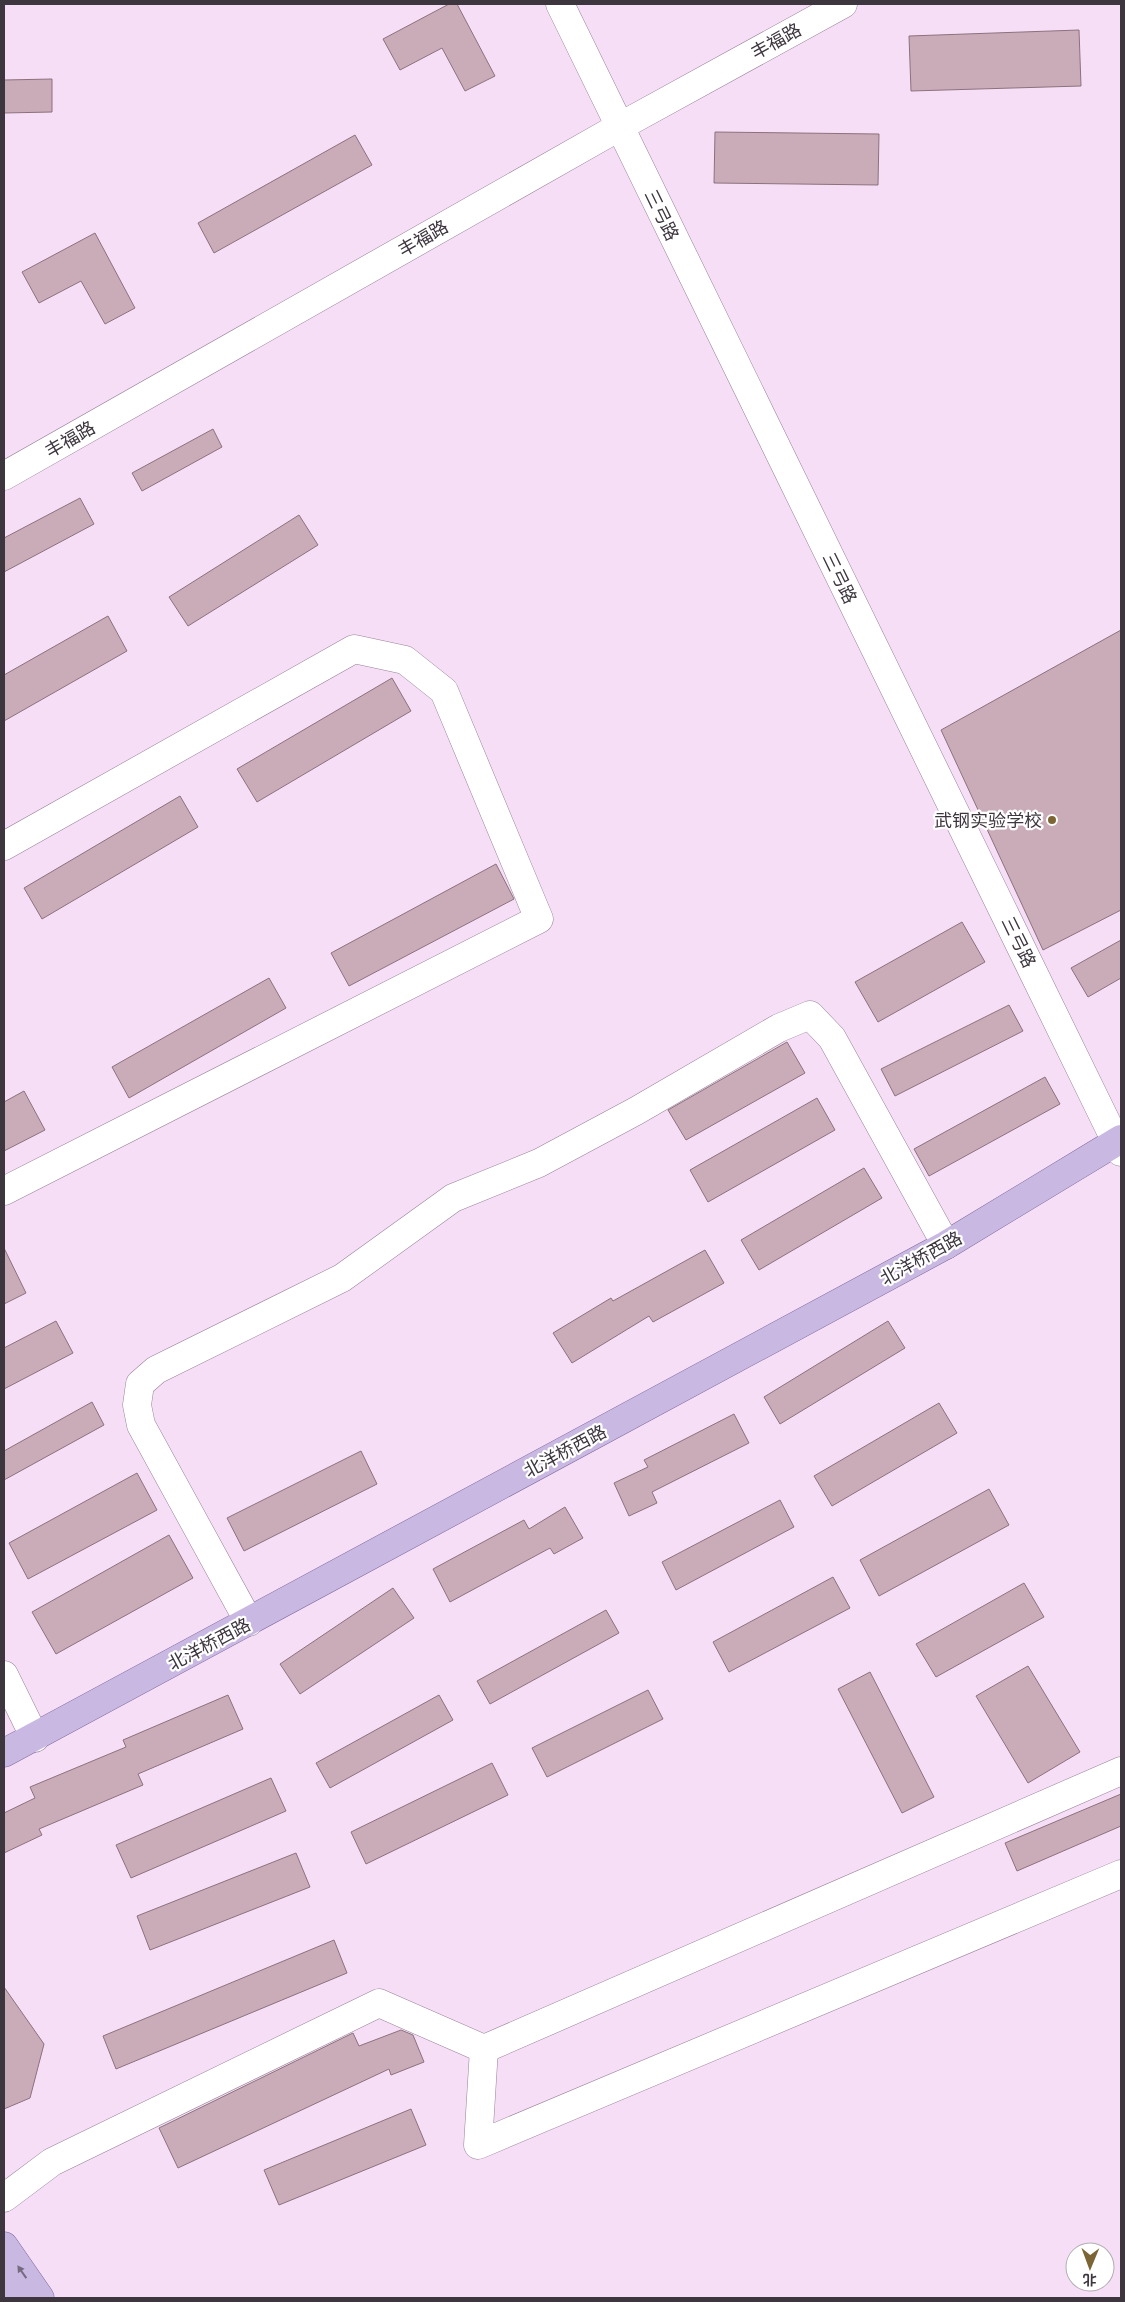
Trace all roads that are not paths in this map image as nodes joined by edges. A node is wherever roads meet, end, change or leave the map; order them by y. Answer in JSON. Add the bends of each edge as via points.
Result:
{"nodes":[{"id":1,"x":560,"y":4,"type":"edge"},
{"id":2,"x":843,"y":4,"type":"edge"},
{"id":3,"x":618,"y":127,"type":"junction"},
{"id":4,"x":4,"y":476,"type":"edge"},
{"id":5,"x":4,"y":846,"type":"edge"},
{"id":6,"x":1120,"y":1144,"type":"edge"},
{"id":7,"x":4,"y":1191,"type":"edge"},
{"id":8,"x":946,"y":1245,"type":"junction"},
{"id":9,"x":249,"y":1622,"type":"junction"},
{"id":10,"x":4,"y":1675,"type":"edge"},
{"id":11,"x":35,"y":1738,"type":"junction"},
{"id":12,"x":4,"y":1753,"type":"edge"},
{"id":13,"x":1121,"y":1771,"type":"edge"},
{"id":14,"x":1121,"y":1874,"type":"edge"},
{"id":15,"x":484,"y":2049,"type":"junction"},
{"id":16,"x":4,"y":2198,"type":"edge"},
{"id":17,"x":4,"y":2246,"type":"edge"},
{"id":18,"x":4,"y":2283,"type":"edge"},
{"id":19,"x":14,"y":2298,"type":"edge"},
{"id":20,"x":40,"y":2298,"type":"edge"}],
"edges":[{"from":1,"to":3,"type":"street","name":"三弓路"},
{"from":2,"to":3,"type":"street","name":"丰福路"},
{"from":3,"to":4,"type":"street","name":"丰福路"},
{"from":3,"to":6,"type":"street","name":"三弓路"},
{"from":5,"to":7,"type":"street","via":[[354,649],[405,660],[444,691],[539,919]]},
{"from":6,"to":8,"type":"main road","name":"北洋桥西路"},
{"from":8,"to":9,"type":"main road","name":"北洋桥西路"},
{"from":8,"to":9,"type":"street","via":[[832,1038],[810,1015],[779,1028],[539,1163],[453,1198],[342,1278],[156,1370],[140,1384],[137,1405],[141,1425]]},
{"from":9,"to":11,"type":"main road","name":"北洋桥西路"},
{"from":10,"to":11,"type":"street"},
{"from":11,"to":12,"type":"main road","name":"北洋桥西路"},
{"from":13,"to":15,"type":"street"},
{"from":14,"to":15,"type":"street","via":[[478,2146]]},
{"from":15,"to":16,"type":"street","via":[[379,2003],[52,2162]]},
{"from":20,"to":17,"type":"main road","one_way":true},
{"from":18,"to":19,"type":"main road"}]}
